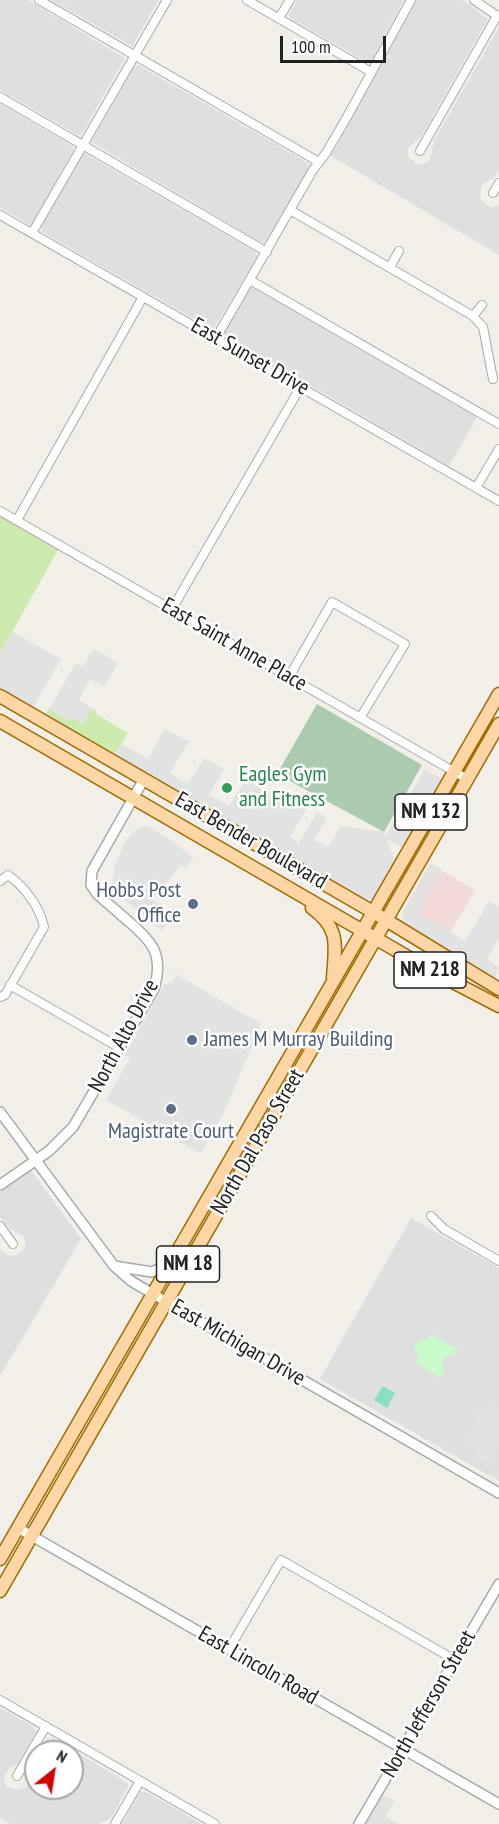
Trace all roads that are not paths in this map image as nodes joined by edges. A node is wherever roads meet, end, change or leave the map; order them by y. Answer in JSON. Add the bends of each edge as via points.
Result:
{"nodes":[{"id":1,"x":39,"y":0,"type":"edge"},
{"id":2,"x":166,"y":0,"type":"edge"},
{"id":3,"x":247,"y":0,"type":"edge"},
{"id":4,"x":290,"y":0,"type":"edge"},
{"id":5,"x":411,"y":0,"type":"edge"},
{"id":6,"x":474,"y":0,"type":"edge"},
{"id":7,"x":498,"y":17,"type":"edge"},
{"id":8,"x":279,"y":18,"type":"junction"},
{"id":9,"x":134,"y":55,"type":"junction"},
{"id":10,"x":371,"y":72,"type":"junction"},
{"id":11,"x":0,"y":97,"type":"edge"},
{"id":12,"x":83,"y":145,"type":"junction"},
{"id":13,"x":420,"y":151,"type":"dead end"},
{"id":14,"x":319,"y":162,"type":"junction"},
{"id":15,"x":499,"y":183,"type":"edge"},
{"id":16,"x":493,"y":193,"type":"dead end"},
{"id":17,"x":290,"y":210,"type":"junction"},
{"id":18,"x":0,"y":214,"type":"edge"},
{"id":19,"x":32,"y":233,"type":"junction"},
{"id":20,"x":399,"y":251,"type":"dead end"},
{"id":21,"x":267,"y":252,"type":"junction"},
{"id":22,"x":390,"y":267,"type":"junction"},
{"id":23,"x":250,"y":280,"type":"junction"},
{"id":24,"x":143,"y":297,"type":"junction"},
{"id":25,"x":482,"y":305,"type":"dead end"},
{"id":26,"x":473,"y":316,"type":"junction"},
{"id":27,"x":216,"y":338,"type":"junction"},
{"id":28,"x":493,"y":379,"type":"dead end"},
{"id":29,"x":301,"y":386,"type":"junction"},
{"id":30,"x":499,"y":424,"type":"edge"},
{"id":31,"x":499,"y":449,"type":"edge"},
{"id":32,"x":476,"y":488,"type":"junction"},
{"id":33,"x":499,"y":501,"type":"edge"},
{"id":34,"x":0,"y":511,"type":"edge"},
{"id":35,"x":16,"y":520,"type":"junction"},
{"id":36,"x":172,"y":609,"type":"junction"},
{"id":37,"x":289,"y":677,"type":"junction"},
{"id":38,"x":499,"y":694,"type":"edge"},
{"id":39,"x":0,"y":696,"type":"edge"},
{"id":40,"x":360,"y":718,"type":"junction"},
{"id":41,"x":0,"y":721,"type":"edge"},
{"id":42,"x":499,"y":724,"type":"edge"},
{"id":43,"x":454,"y":771,"type":"junction"},
{"id":44,"x":144,"y":779,"type":"junction"},
{"id":45,"x":468,"y":779,"type":"junction"},
{"id":46,"x":133,"y":798,"type":"junction"},
{"id":47,"x":269,"y":851,"type":"junction"},
{"id":48,"x":254,"y":869,"type":"junction"},
{"id":49,"x":0,"y":881,"type":"edge"},
{"id":50,"x":304,"y":897,"type":"junction"},
{"id":51,"x":373,"y":912,"type":"junction"},
{"id":52,"x":387,"y":920,"type":"junction"},
{"id":53,"x":363,"y":931,"type":"junction"},
{"id":54,"x":376,"y":938,"type":"junction"},
{"id":55,"x":333,"y":981,"type":"junction"},
{"id":56,"x":10,"y":985,"type":"junction"},
{"id":57,"x":499,"y":989,"type":"edge"},
{"id":58,"x":0,"y":997,"type":"edge"},
{"id":59,"x":499,"y":1006,"type":"edge"},
{"id":60,"x":120,"y":1048,"type":"junction"},
{"id":61,"x":0,"y":1112,"type":"edge"},
{"id":62,"x":37,"y":1160,"type":"junction"},
{"id":63,"x":0,"y":1185,"type":"edge"},
{"id":64,"x":431,"y":1216,"type":"dead end"},
{"id":65,"x":0,"y":1226,"type":"edge"},
{"id":66,"x":14,"y":1244,"type":"dead end"},
{"id":67,"x":499,"y":1261,"type":"edge"},
{"id":68,"x":171,"y":1263,"type":"junction"},
{"id":69,"x":114,"y":1266,"type":"junction"},
{"id":70,"x":153,"y":1294,"type":"junction"},
{"id":71,"x":166,"y":1302,"type":"junction"},
{"id":72,"x":499,"y":1493,"type":"edge"},
{"id":73,"x":18,"y":1528,"type":"junction"},
{"id":74,"x":32,"y":1536,"type":"junction"},
{"id":75,"x":0,"y":1559,"type":"edge"},
{"id":76,"x":499,"y":1584,"type":"edge"},
{"id":77,"x":0,"y":1591,"type":"edge"},
{"id":78,"x":229,"y":1649,"type":"junction"},
{"id":79,"x":455,"y":1660,"type":"junction"},
{"id":80,"x":0,"y":1700,"type":"edge"},
{"id":81,"x":46,"y":1726,"type":"junction"},
{"id":82,"x":404,"y":1749,"type":"junction"},
{"id":83,"x":17,"y":1776,"type":"dead end"},
{"id":84,"x":140,"y":1781,"type":"junction"},
{"id":85,"x":499,"y":1804,"type":"edge"},
{"id":86,"x":115,"y":1824,"type":"edge"},
{"id":87,"x":215,"y":1824,"type":"edge"},
{"id":88,"x":359,"y":1824,"type":"edge"}],
"edges":[{"from":1,"to":9,"type":"street"},
{"from":2,"to":9,"type":"street"},
{"from":3,"to":8,"type":"street"},
{"from":4,"to":8,"type":"street"},
{"from":5,"to":10,"type":"street"},
{"from":6,"to":7,"type":"street"},
{"from":7,"to":13,"type":"street"},
{"from":8,"to":10,"type":"street"},
{"from":9,"to":12,"type":"street"},
{"from":9,"to":14,"type":"street"},
{"from":10,"to":14,"type":"street"},
{"from":11,"to":12,"type":"street"},
{"from":12,"to":19,"type":"street"},
{"from":12,"to":21,"type":"street"},
{"from":14,"to":17,"type":"street"},
{"from":15,"to":16,"type":"street"},
{"from":17,"to":21,"type":"street"},
{"from":17,"to":22,"type":"street"},
{"from":18,"to":19,"type":"street","name":"East Sunset Drive"},
{"from":19,"to":24,"type":"street","name":"East Sunset Drive"},
{"from":20,"to":22,"type":"street"},
{"from":21,"to":23,"type":"street"},
{"from":22,"to":26,"type":"street"},
{"from":23,"to":27,"type":"street"},
{"from":23,"to":30,"type":"street"},
{"from":24,"to":27,"type":"street","name":"East Sunset Drive"},
{"from":24,"to":35,"type":"street"},
{"from":25,"to":26,"type":"street"},
{"from":26,"to":28,"type":"street","via":[[483,327]]},
{"from":27,"to":29,"type":"street","name":"East Sunset Drive"},
{"from":29,"to":32,"type":"street","name":"East Sunset Drive"},
{"from":29,"to":36,"type":"street"},
{"from":31,"to":32,"type":"street"},
{"from":32,"to":33,"type":"street","name":"East Sunset Drive"},
{"from":34,"to":35,"type":"street","name":"East Saint Anne Place"},
{"from":35,"to":36,"type":"street","name":"East Saint Anne Place"},
{"from":36,"to":37,"type":"street","name":"East Saint Anne Place"},
{"from":37,"to":40,"type":"street","name":"East Saint Anne Place"},
{"from":37,"to":40,"type":"street","via":[[332,602],[405,644]]},
{"from":38,"to":43,"type":"main road","name":"North Dal Paso Street","number":"NM 132"},
{"from":39,"to":44,"type":"main road","name":"East Bender Boulevard"},
{"from":40,"to":43,"type":"street","name":"East Saint Anne Place"},
{"from":41,"to":46,"type":"main road","name":"East Bender Boulevard"},
{"from":42,"to":45,"type":"main road","name":"North Dal Paso Street","number":"NM 132"},
{"from":43,"to":45,"type":"street","name":"East Saint Anne Place"},
{"from":43,"to":51,"type":"main road","name":"North Dal Paso Street","number":"NM 132"},
{"from":44,"to":46,"type":"street","name":"North Alto Drive"},
{"from":44,"to":47,"type":"main road","name":"East Bender Boulevard"},
{"from":45,"to":52,"type":"main road","name":"North Dal Paso Street","number":"NM 132"},
{"from":46,"to":48,"type":"main road","name":"East Bender Boulevard"},
{"from":46,"to":60,"type":"street","name":"North Alto Drive","via":[[91,879],[96,894],[144,934],[154,947],[159,967],[154,989]]},
{"from":47,"to":48,"type":"main road"},
{"from":47,"to":51,"type":"main road","name":"East Bender Boulevard"},
{"from":48,"to":50,"type":"main road","name":"East Bender Boulevard"},
{"from":49,"to":56,"type":"street","via":[[8,875],[18,881],[42,915],[44,927]]},
{"from":50,"to":53,"type":"main road","name":"East Bender Boulevard"},
{"from":50,"to":55,"type":"main road","via":[[327,922],[333,935]]},
{"from":51,"to":52,"type":"main road","name":"East Bender Boulevard"},
{"from":51,"to":53,"type":"main road","name":"North Dal Paso Street","number":"NM 132"},
{"from":52,"to":54,"type":"main road","name":"North Dal Paso Street","number":"NM 132"},
{"from":52,"to":57,"type":"main road","name":"East Bender Boulevard"},
{"from":53,"to":54,"type":"main road","name":"East Bender Boulevard","number":"NM 218"},
{"from":53,"to":55,"type":"main road","name":"North Dal Paso Street","number":"NM 18"},
{"from":54,"to":59,"type":"main road","name":"East Bender Boulevard","number":"NM 218"},
{"from":54,"to":71,"type":"main road","name":"North Dal Paso Street","number":"NM 18"},
{"from":55,"to":68,"type":"main road","name":"North Dal Paso Street","number":"NM 18"},
{"from":56,"to":58,"type":"street"},
{"from":56,"to":60,"type":"street"},
{"from":60,"to":62,"type":"street","name":"North Alto Drive","via":[[73,1127]]},
{"from":61,"to":62,"type":"street","name":"East Michigan Drive"},
{"from":62,"to":63,"type":"street","name":"North Alto Drive"},
{"from":62,"to":69,"type":"street","name":"East Michigan Drive"},
{"from":64,"to":67,"type":"street","via":[[444,1229]]},
{"from":65,"to":66,"type":"street"},
{"from":68,"to":69,"type":"street","via":[[152,1272]]},
{"from":68,"to":70,"type":"main road","name":"North Dal Paso Street","number":"NM 18"},
{"from":69,"to":70,"type":"street","name":"East Michigan Drive"},
{"from":70,"to":71,"type":"street","name":"East Michigan Drive"},
{"from":70,"to":73,"type":"main road","name":"North Dal Paso Street","number":"NM 18"},
{"from":71,"to":72,"type":"street","name":"East Michigan Drive"},
{"from":71,"to":74,"type":"main road","name":"North Dal Paso Street","number":"NM 18"},
{"from":73,"to":74,"type":"street","name":"East Lincoln Road"},
{"from":73,"to":75,"type":"main road","name":"North Dal Paso Street","number":"NM 18"},
{"from":74,"to":77,"type":"main road","name":"North Dal Paso Street","number":"NM 18"},
{"from":74,"to":78,"type":"street","name":"East Lincoln Road"},
{"from":76,"to":79,"type":"street","name":"North Jefferson Street"},
{"from":78,"to":79,"type":"street","via":[[281,1560]]},
{"from":78,"to":82,"type":"street","name":"East Lincoln Road"},
{"from":79,"to":82,"type":"street","name":"North Jefferson Street"},
{"from":80,"to":81,"type":"street"},
{"from":81,"to":83,"type":"street"},
{"from":81,"to":84,"type":"street"},
{"from":82,"to":85,"type":"street","name":"East Lincoln Road"},
{"from":82,"to":88,"type":"street","name":"North Jefferson Street"},
{"from":84,"to":86,"type":"street"},
{"from":84,"to":87,"type":"street"}]}
